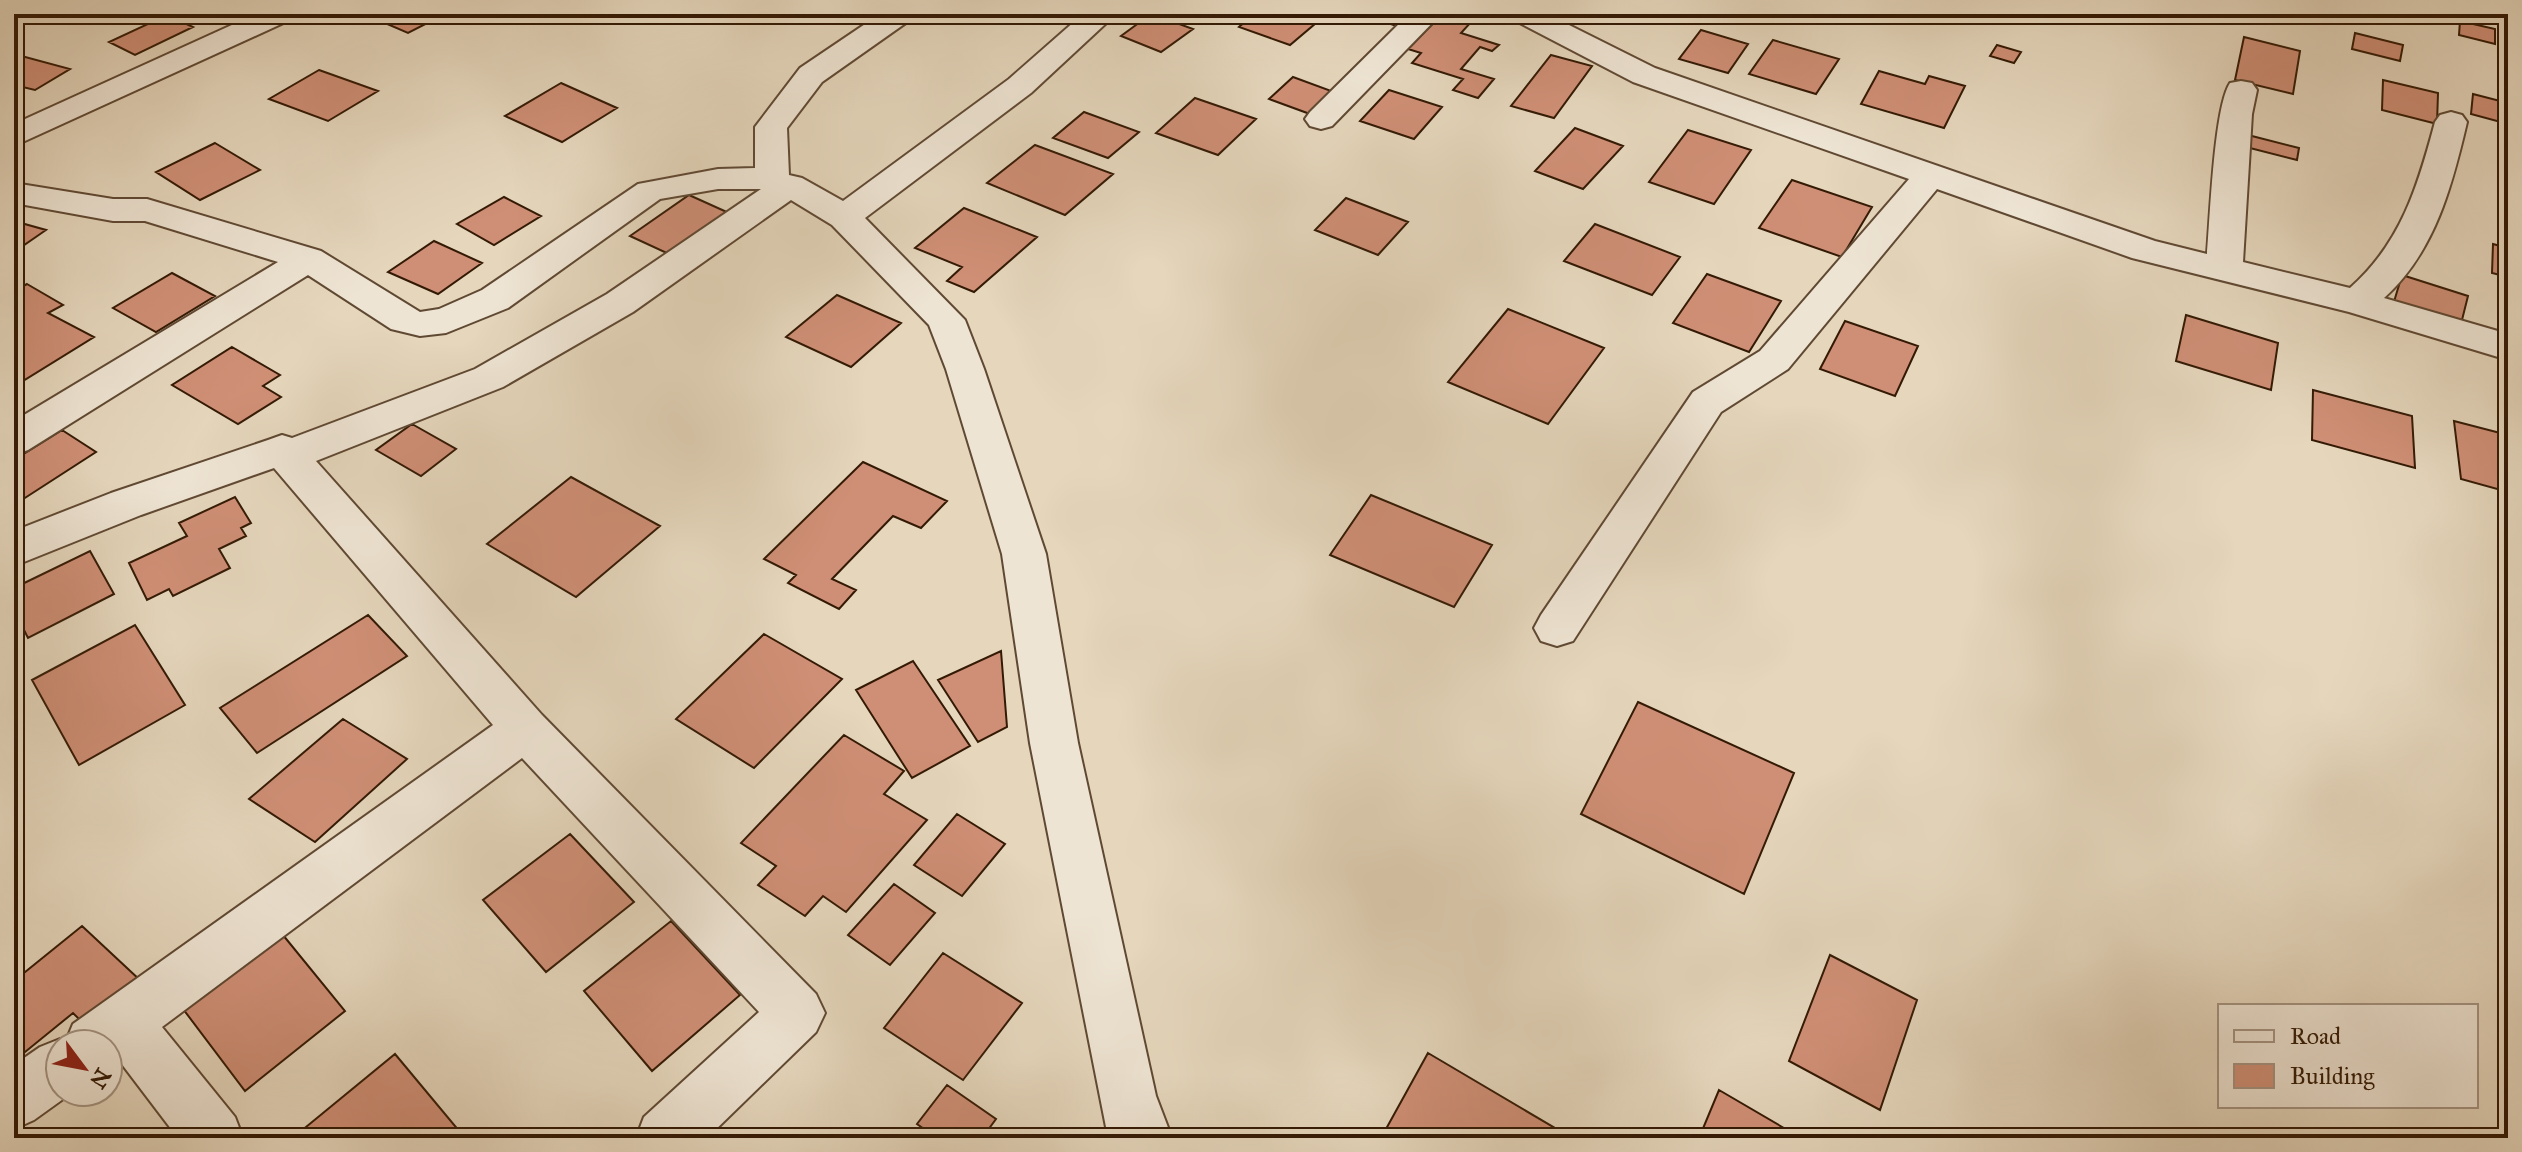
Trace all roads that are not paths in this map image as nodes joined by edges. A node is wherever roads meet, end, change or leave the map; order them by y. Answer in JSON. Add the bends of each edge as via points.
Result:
{"nodes":[{"id":1,"x":280,"y":14,"type":"edge"},
{"id":2,"x":900,"y":14,"type":"edge"},
{"id":3,"x":1101,"y":14,"type":"edge"},
{"id":4,"x":1426,"y":14,"type":"edge"},
{"id":5,"x":1524,"y":14,"type":"edge"},
{"id":6,"x":2241,"y":90,"type":"dead end"},
{"id":7,"x":1321,"y":119,"type":"dead end"},
{"id":8,"x":2451,"y":122,"type":"dead end"},
{"id":9,"x":14,"y":136,"type":"edge"},
{"id":10,"x":1930,"y":176,"type":"junction"},
{"id":11,"x":781,"y":183,"type":"junction"},
{"id":12,"x":14,"y":193,"type":"edge"},
{"id":13,"x":844,"y":217,"type":"junction"},
{"id":14,"x":308,"y":259,"type":"junction"},
{"id":15,"x":2224,"y":270,"type":"junction"},
{"id":16,"x":2357,"y":302,"type":"junction"},
{"id":17,"x":446,"y":321,"type":"junction"},
{"id":18,"x":2508,"y":347,"type":"edge"},
{"id":19,"x":505,"y":370,"type":"junction"},
{"id":20,"x":14,"y":440,"type":"edge"},
{"id":21,"x":288,"y":456,"type":"junction"},
{"id":22,"x":14,"y":549,"type":"edge"},
{"id":23,"x":1557,"y":628,"type":"dead end"},
{"id":24,"x":525,"y":729,"type":"junction"},
{"id":25,"x":115,"y":1028,"type":"edge"},
{"id":26,"x":124,"y":1049,"type":"edge"},
{"id":27,"x":44,"y":1078,"type":"edge"},
{"id":28,"x":14,"y":1100,"type":"edge"},
{"id":29,"x":214,"y":1138,"type":"edge"},
{"id":30,"x":665,"y":1138,"type":"edge"},
{"id":31,"x":1143,"y":1138,"type":"edge"}],
"edges":[{"from":1,"to":9,"type":"street"},
{"from":2,"to":11,"type":"street","via":[[811,75],[771,127]]},
{"from":3,"to":13,"type":"street","via":[[1020,86]]},
{"from":4,"to":7,"type":"street"},
{"from":5,"to":10,"type":"street","via":[[1644,75]]},
{"from":6,"to":15,"type":"street"},
{"from":8,"to":16,"type":"street","via":[[2420,228],[2385,280]]},
{"from":10,"to":15,"type":"street","via":[[2145,250]]},
{"from":10,"to":23,"type":"street","via":[[1774,360],[1707,402]]},
{"from":11,"to":13,"type":"street"},
{"from":11,"to":17,"type":"street","via":[[718,179],[650,191],[495,299]]},
{"from":11,"to":19,"type":"street","via":[[620,303]]},
{"from":12,"to":14,"type":"street","via":[[113,210],[147,210]]},
{"from":13,"to":31,"type":"street","via":[[946,320],[965,369],[1024,554],[1054,743],[1127,1096],[1136,1132]]},
{"from":14,"to":17,"type":"street","via":[[404,320]]},
{"from":14,"to":20,"type":"street"},
{"from":15,"to":16,"type":"street"},
{"from":16,"to":18,"type":"street"},
{"from":17,"to":19,"type":"street"},
{"from":19,"to":21,"type":"street"},
{"from":21,"to":22,"type":"street","via":[[282,450]]},
{"from":21,"to":24,"type":"street"},
{"from":24,"to":25,"type":"street"},
{"from":24,"to":30,"type":"street","via":[[797,1013]]},
{"from":26,"to":29,"type":"street"},
{"from":27,"to":28,"type":"street"}]}
